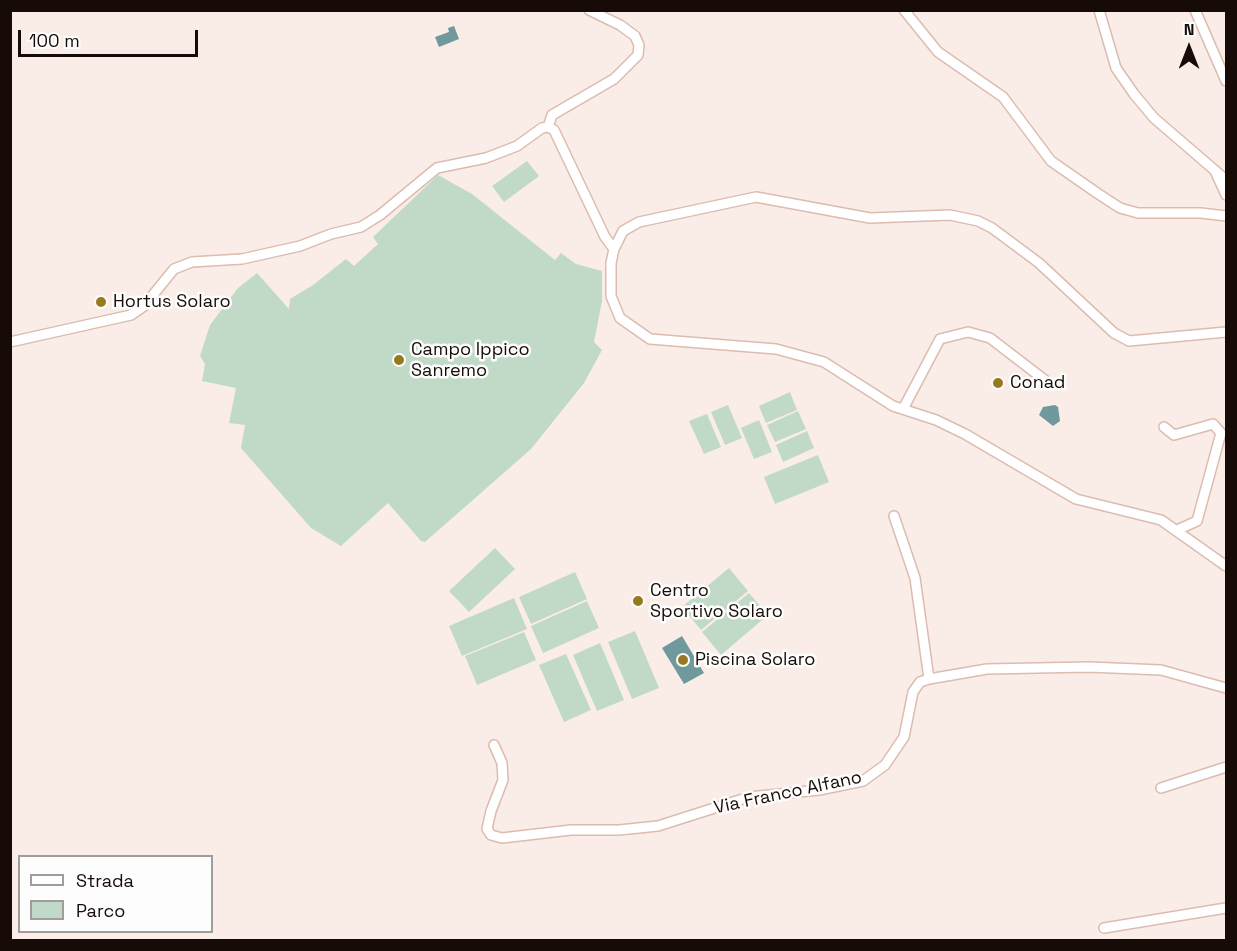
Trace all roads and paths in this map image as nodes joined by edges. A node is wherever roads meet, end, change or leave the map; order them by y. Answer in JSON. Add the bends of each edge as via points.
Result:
{"nodes":[{"id":1,"x":590,"y":10,"type":"edge"},
{"id":2,"x":904,"y":10,"type":"edge"},
{"id":3,"x":1099,"y":10,"type":"edge"},
{"id":4,"x":1195,"y":10,"type":"edge"},
{"id":5,"x":1226,"y":81,"type":"edge"},
{"id":6,"x":549,"y":127,"type":"junction"},
{"id":7,"x":1215,"y":171,"type":"junction"},
{"id":8,"x":1227,"y":180,"type":"edge"},
{"id":9,"x":1227,"y":195,"type":"edge"},
{"id":10,"x":1227,"y":216,"type":"edge"},
{"id":11,"x":614,"y":249,"type":"junction"},
{"id":12,"x":1227,"y":332,"type":"edge"},
{"id":13,"x":10,"y":342,"type":"edge"},
{"id":14,"x":1046,"y":381,"type":"dead end"},
{"id":15,"x":903,"y":409,"type":"junction"},
{"id":16,"x":1164,"y":427,"type":"dead end"},
{"id":17,"x":894,"y":516,"type":"dead end"},
{"id":18,"x":1177,"y":530,"type":"junction"},
{"id":19,"x":1227,"y":566,"type":"edge"},
{"id":20,"x":929,"y":678,"type":"junction"},
{"id":21,"x":1227,"y":688,"type":"edge"},
{"id":22,"x":494,"y":745,"type":"dead end"},
{"id":23,"x":1227,"y":767,"type":"edge"},
{"id":24,"x":1161,"y":788,"type":"dead end"},
{"id":25,"x":1227,"y":908,"type":"edge"},
{"id":26,"x":1104,"y":928,"type":"dead end"}],
"edges":[{"from":1,"to":6,"type":"street","via":[[635,36],[638,55],[614,79],[552,114]]},
{"from":2,"to":10,"type":"street","via":[[938,52],[1003,97],[1051,161],[1120,208],[1138,213]]},
{"from":3,"to":7,"type":"street","via":[[1116,68],[1134,94],[1154,118]]},
{"from":4,"to":5,"type":"street"},
{"from":6,"to":11,"type":"street"},
{"from":6,"to":13,"type":"street","via":[[486,158],[437,168],[361,226],[242,259],[192,262],[174,269],[144,306],[131,315]]},
{"from":7,"to":8,"type":"street"},
{"from":7,"to":9,"type":"street"},
{"from":11,"to":12,"type":"street","via":[[623,231],[639,222],[756,197],[870,218],[962,217],[992,228],[1039,263],[1114,333],[1129,341]]},
{"from":11,"to":15,"type":"street","via":[[611,296],[620,318],[636,332],[662,341],[776,349],[810,357]]},
{"from":14,"to":15,"type":"street","via":[[990,338],[968,332],[940,339]]},
{"from":15,"to":18,"type":"street","via":[[965,434],[1076,500],[1151,516]]},
{"from":16,"to":18,"type":"street","via":[[1174,435],[1213,424],[1221,433],[1197,521]]},
{"from":17,"to":20,"type":"street","via":[[915,578]]},
{"from":18,"to":19,"type":"street"},
{"from":20,"to":21,"type":"street","via":[[987,669],[1089,667],[1161,670]]},
{"from":20,"to":22,"type":"street","name":"Via Franco Alfano","via":[[913,692],[904,737],[885,765],[863,781],[819,790],[749,796],[658,826],[502,838],[491,835],[487,829],[490,811],[502,780],[502,763]]},
{"from":23,"to":24,"type":"street"},
{"from":25,"to":26,"type":"street"}]}
